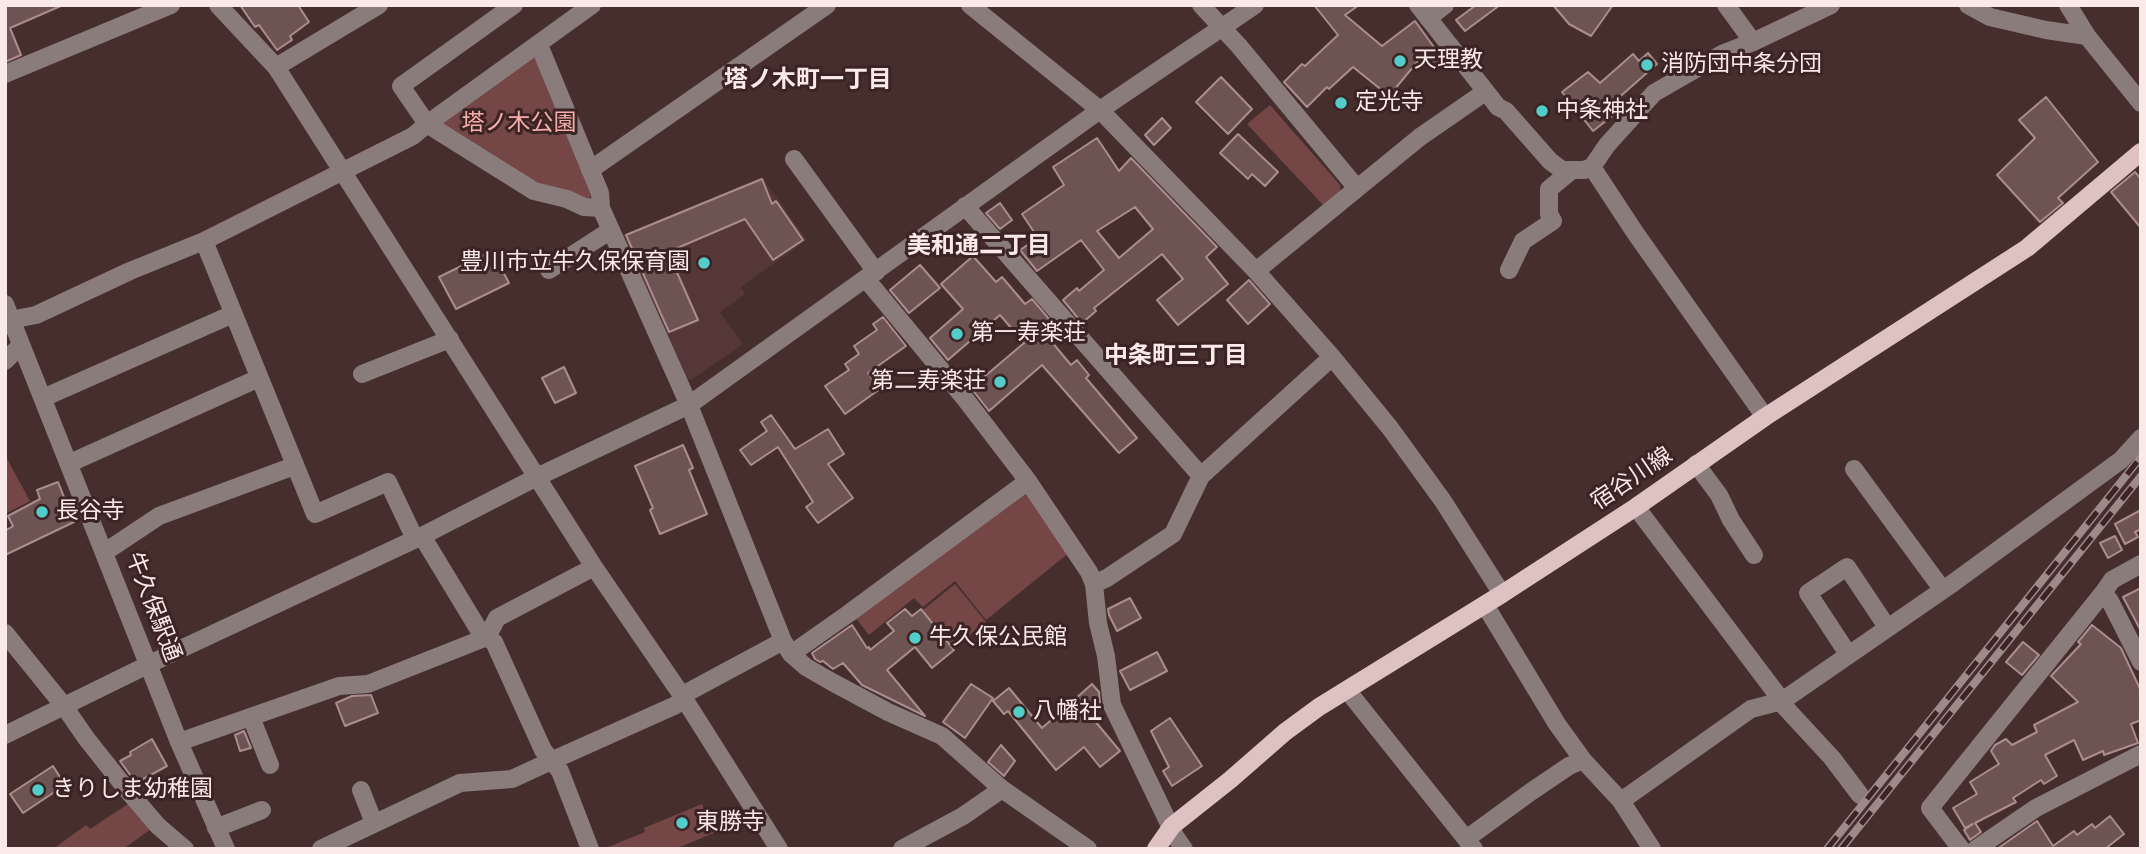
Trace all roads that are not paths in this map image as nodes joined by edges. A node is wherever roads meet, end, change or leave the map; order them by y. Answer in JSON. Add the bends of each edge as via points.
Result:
{"nodes":[{"id":1,"x":171,"y":5,"type":"edge"},
{"id":2,"x":218,"y":5,"type":"edge"},
{"id":3,"x":379,"y":5,"type":"edge"},
{"id":4,"x":514,"y":5,"type":"edge"},
{"id":5,"x":592,"y":5,"type":"edge"},
{"id":6,"x":827,"y":5,"type":"edge"},
{"id":7,"x":970,"y":5,"type":"edge"},
{"id":8,"x":1201,"y":5,"type":"edge"},
{"id":9,"x":1255,"y":5,"type":"edge"},
{"id":10,"x":1445,"y":5,"type":"edge"},
{"id":11,"x":1726,"y":5,"type":"edge"},
{"id":12,"x":1831,"y":5,"type":"edge"},
{"id":13,"x":1968,"y":5,"type":"edge"},
{"id":14,"x":2068,"y":5,"type":"edge"},
{"id":15,"x":1423,"y":12,"type":"edge"},
{"id":16,"x":1223,"y":27,"type":"junction"},
{"id":17,"x":2087,"y":36,"type":"junction"},
{"id":18,"x":1753,"y":42,"type":"junction"},
{"id":19,"x":539,"y":45,"type":"junction"},
{"id":20,"x":276,"y":67,"type":"junction"},
{"id":21,"x":5,"y":74,"type":"edge"},
{"id":22,"x":1485,"y":92,"type":"junction"},
{"id":23,"x":2141,"y":103,"type":"edge"},
{"id":24,"x":1100,"y":110,"type":"junction"},
{"id":25,"x":427,"y":124,"type":"junction"},
{"id":26,"x":2141,"y":152,"type":"edge"},
{"id":27,"x":794,"y":159,"type":"dead end"},
{"id":28,"x":1592,"y":167,"type":"junction"},
{"id":29,"x":590,"y":170,"type":"junction"},
{"id":30,"x":1572,"y":170,"type":"junction"},
{"id":31,"x":343,"y":171,"type":"junction"},
{"id":32,"x":1356,"y":187,"type":"junction"},
{"id":33,"x":965,"y":206,"type":"junction"},
{"id":34,"x":601,"y":208,"type":"junction"},
{"id":35,"x":611,"y":230,"type":"junction"},
{"id":36,"x":204,"y":241,"type":"junction"},
{"id":37,"x":549,"y":270,"type":"dead end"},
{"id":38,"x":1509,"y":270,"type":"dead end"},
{"id":39,"x":1256,"y":271,"type":"junction"},
{"id":40,"x":871,"y":275,"type":"junction"},
{"id":41,"x":233,"y":314,"type":"junction"},
{"id":42,"x":8,"y":315,"type":"edge"},
{"id":43,"x":450,"y":339,"type":"junction"},
{"id":44,"x":22,"y":345,"type":"junction"},
{"id":45,"x":1332,"y":357,"type":"junction"},
{"id":46,"x":5,"y":361,"type":"edge"},
{"id":47,"x":362,"y":374,"type":"dead end"},
{"id":48,"x":259,"y":378,"type":"junction"},
{"id":49,"x":43,"y":398,"type":"junction"},
{"id":50,"x":689,"y":405,"type":"junction"},
{"id":51,"x":1765,"y":417,"type":"junction"},
{"id":52,"x":2141,"y":438,"type":"edge"},
{"id":53,"x":70,"y":463,"type":"junction"},
{"id":54,"x":1696,"y":464,"type":"junction"},
{"id":55,"x":294,"y":466,"type":"junction"},
{"id":56,"x":1854,"y":469,"type":"dead end"},
{"id":57,"x":1201,"y":476,"type":"junction"},
{"id":58,"x":537,"y":477,"type":"junction"},
{"id":59,"x":1028,"y":481,"type":"junction"},
{"id":60,"x":1636,"y":507,"type":"junction"},
{"id":61,"x":418,"y":537,"type":"junction"},
{"id":62,"x":105,"y":552,"type":"junction"},
{"id":63,"x":1754,"y":555,"type":"dead end"},
{"id":64,"x":2141,"y":564,"type":"edge"},
{"id":65,"x":594,"y":567,"type":"junction"},
{"id":66,"x":1094,"y":584,"type":"junction"},
{"id":67,"x":1942,"y":589,"type":"junction"},
{"id":68,"x":2103,"y":593,"type":"junction"},
{"id":69,"x":1502,"y":594,"type":"junction"},
{"id":70,"x":1485,"y":605,"type":"junction"},
{"id":71,"x":1887,"y":627,"type":"junction"},
{"id":72,"x":5,"y":633,"type":"edge"},
{"id":73,"x":487,"y":637,"type":"junction"},
{"id":74,"x":787,"y":647,"type":"junction"},
{"id":75,"x":1849,"y":654,"type":"junction"},
{"id":76,"x":2141,"y":662,"type":"edge"},
{"id":77,"x":149,"y":665,"type":"junction"},
{"id":78,"x":1347,"y":690,"type":"junction"},
{"id":79,"x":683,"y":697,"type":"junction"},
{"id":80,"x":1782,"y":701,"type":"junction"},
{"id":81,"x":64,"y":706,"type":"junction"},
{"id":82,"x":251,"y":717,"type":"junction"},
{"id":83,"x":5,"y":735,"type":"edge"},
{"id":84,"x":179,"y":742,"type":"junction"},
{"id":85,"x":2141,"y":754,"type":"edge"},
{"id":86,"x":1583,"y":760,"type":"junction"},
{"id":87,"x":551,"y":761,"type":"junction"},
{"id":88,"x":270,"y":765,"type":"dead end"},
{"id":89,"x":1002,"y":789,"type":"junction"},
{"id":90,"x":361,"y":790,"type":"dead end"},
{"id":91,"x":1860,"y":795,"type":"dead end"},
{"id":92,"x":1621,"y":801,"type":"junction"},
{"id":93,"x":262,"y":810,"type":"dead end"},
{"id":94,"x":374,"y":823,"type":"junction"},
{"id":95,"x":1172,"y":826,"type":"junction"},
{"id":96,"x":216,"y":828,"type":"junction"},
{"id":97,"x":1470,"y":844,"type":"edge"},
{"id":98,"x":185,"y":849,"type":"edge"},
{"id":99,"x":226,"y":849,"type":"edge"},
{"id":100,"x":321,"y":849,"type":"edge"},
{"id":101,"x":590,"y":849,"type":"edge"},
{"id":102,"x":779,"y":849,"type":"edge"},
{"id":103,"x":902,"y":849,"type":"edge"},
{"id":104,"x":1088,"y":849,"type":"edge"},
{"id":105,"x":1156,"y":849,"type":"edge"},
{"id":106,"x":1184,"y":849,"type":"edge"},
{"id":107,"x":1652,"y":849,"type":"edge"},
{"id":108,"x":1961,"y":849,"type":"edge"},
{"id":109,"x":1976,"y":849,"type":"edge"}],
"edges":[{"from":1,"to":21,"type":"street"},
{"from":2,"to":20,"type":"street"},
{"from":3,"to":20,"type":"street"},
{"from":4,"to":25,"type":"street","via":[[401,86]]},
{"from":5,"to":19,"type":"street"},
{"from":6,"to":29,"type":"street"},
{"from":7,"to":24,"type":"street"},
{"from":8,"to":16,"type":"street"},
{"from":9,"to":16,"type":"street"},
{"from":10,"to":15,"type":"street"},
{"from":11,"to":18,"type":"street"},
{"from":12,"to":18,"type":"street"},
{"from":13,"to":17,"type":"street","via":[[1990,17]]},
{"from":14,"to":17,"type":"street"},
{"from":15,"to":22,"type":"street"},
{"from":16,"to":24,"type":"street"},
{"from":16,"to":32,"type":"street"},
{"from":17,"to":23,"type":"street"},
{"from":18,"to":28,"type":"street","via":[[1722,54],[1654,93]]},
{"from":19,"to":25,"type":"street"},
{"from":19,"to":29,"type":"street"},
{"from":20,"to":31,"type":"street"},
{"from":22,"to":30,"type":"street","via":[[1550,161],[1562,170]]},
{"from":22,"to":32,"type":"street"},
{"from":24,"to":33,"type":"street"},
{"from":24,"to":39,"type":"street"},
{"from":25,"to":31,"type":"street","via":[[413,136]]},
{"from":25,"to":34,"type":"street","via":[[534,191]]},
{"from":26,"to":51,"type":"main road","name":"宿谷川線","via":[[2027,248]]},
{"from":27,"to":40,"type":"street"},
{"from":28,"to":30,"type":"street"},
{"from":28,"to":51,"type":"street"},
{"from":29,"to":34,"type":"street"},
{"from":30,"to":38,"type":"street","via":[[1549,189],[1553,220],[1523,241]]},
{"from":31,"to":36,"type":"street"},
{"from":31,"to":43,"type":"street"},
{"from":32,"to":39,"type":"street"},
{"from":33,"to":40,"type":"street"},
{"from":33,"to":57,"type":"street"},
{"from":34,"to":35,"type":"street"},
{"from":35,"to":37,"type":"street"},
{"from":35,"to":50,"type":"street"},
{"from":36,"to":41,"type":"street"},
{"from":36,"to":42,"type":"street","via":[[36,315]]},
{"from":39,"to":45,"type":"street"},
{"from":40,"to":50,"type":"street"},
{"from":40,"to":59,"type":"street"},
{"from":41,"to":48,"type":"street"},
{"from":41,"to":49,"type":"street"},
{"from":42,"to":44,"type":"street","name":"牛久保駅通"},
{"from":43,"to":47,"type":"street"},
{"from":43,"to":58,"type":"street"},
{"from":44,"to":46,"type":"street"},
{"from":44,"to":49,"type":"street","name":"牛久保駅通"},
{"from":45,"to":57,"type":"street"},
{"from":45,"to":69,"type":"street","via":[[1443,501]]},
{"from":48,"to":53,"type":"street"},
{"from":48,"to":55,"type":"street"},
{"from":49,"to":53,"type":"street","name":"牛久保駅通"},
{"from":50,"to":58,"type":"street"},
{"from":50,"to":74,"type":"street"},
{"from":51,"to":54,"type":"main road","name":"宿谷川線"},
{"from":52,"to":67,"type":"street","via":[[2110,468]]},
{"from":53,"to":62,"type":"street","name":"牛久保駅通"},
{"from":54,"to":60,"type":"main road","name":"宿谷川線"},
{"from":54,"to":63,"type":"street"},
{"from":55,"to":61,"type":"street","via":[[315,514],[388,482]]},
{"from":55,"to":62,"type":"street","via":[[159,516]]},
{"from":56,"to":67,"type":"street"},
{"from":57,"to":66,"type":"street","via":[[1173,534]]},
{"from":58,"to":61,"type":"street"},
{"from":58,"to":65,"type":"street"},
{"from":59,"to":66,"type":"street"},
{"from":59,"to":74,"type":"street","via":[[848,614]]},
{"from":60,"to":69,"type":"main road","name":"宿谷川線"},
{"from":60,"to":80,"type":"street"},
{"from":61,"to":73,"type":"street"},
{"from":61,"to":77,"type":"street"},
{"from":62,"to":77,"type":"street","name":"牛久保駅通"},
{"from":64,"to":68,"type":"street","via":[[2112,580]]},
{"from":65,"to":73,"type":"street","via":[[497,618]]},
{"from":65,"to":79,"type":"street"},
{"from":66,"to":95,"type":"street","via":[[1112,705]]},
{"from":67,"to":71,"type":"street"},
{"from":68,"to":76,"type":"street"},
{"from":68,"to":108,"type":"street","via":[[1930,808]]},
{"from":69,"to":70,"type":"main road","name":"宿谷川線"},
{"from":70,"to":78,"type":"main road","name":"宿谷川線"},
{"from":70,"to":86,"type":"street"},
{"from":71,"to":75,"type":"street"},
{"from":71,"to":75,"type":"street","via":[[1847,567],[1808,593]]},
{"from":72,"to":81,"type":"street"},
{"from":73,"to":82,"type":"street","via":[[368,684],[339,687]]},
{"from":73,"to":87,"type":"street","via":[[494,642]]},
{"from":74,"to":79,"type":"street"},
{"from":74,"to":89,"type":"street","via":[[806,667],[832,682],[942,736]]},
{"from":75,"to":80,"type":"street"},
{"from":77,"to":81,"type":"street"},
{"from":77,"to":84,"type":"street","name":"牛久保駅通"},
{"from":78,"to":95,"type":"main road","name":"宿谷川線","via":[[1284,732]]},
{"from":78,"to":97,"type":"street"},
{"from":79,"to":87,"type":"street","via":[[676,705]]},
{"from":79,"to":102,"type":"street"},
{"from":80,"to":91,"type":"street"},
{"from":80,"to":92,"type":"street","via":[[1751,709]]},
{"from":81,"to":83,"type":"street"},
{"from":81,"to":98,"type":"street","via":[[128,791]]},
{"from":82,"to":84,"type":"street"},
{"from":82,"to":88,"type":"street"},
{"from":84,"to":96,"type":"street","name":"牛久保駅通"},
{"from":85,"to":109,"type":"street","via":[[2036,808]]},
{"from":86,"to":92,"type":"street"},
{"from":86,"to":97,"type":"street","via":[[1532,791]]},
{"from":87,"to":94,"type":"street","via":[[512,779],[460,783]]},
{"from":87,"to":101,"type":"street","via":[[560,771]]},
{"from":89,"to":103,"type":"street"},
{"from":89,"to":104,"type":"street"},
{"from":90,"to":94,"type":"street"},
{"from":92,"to":107,"type":"street"},
{"from":93,"to":96,"type":"street"},
{"from":94,"to":100,"type":"street"},
{"from":95,"to":105,"type":"main road","name":"宿谷川線"},
{"from":95,"to":106,"type":"street"},
{"from":96,"to":99,"type":"street","name":"牛久保駅通"}]}
